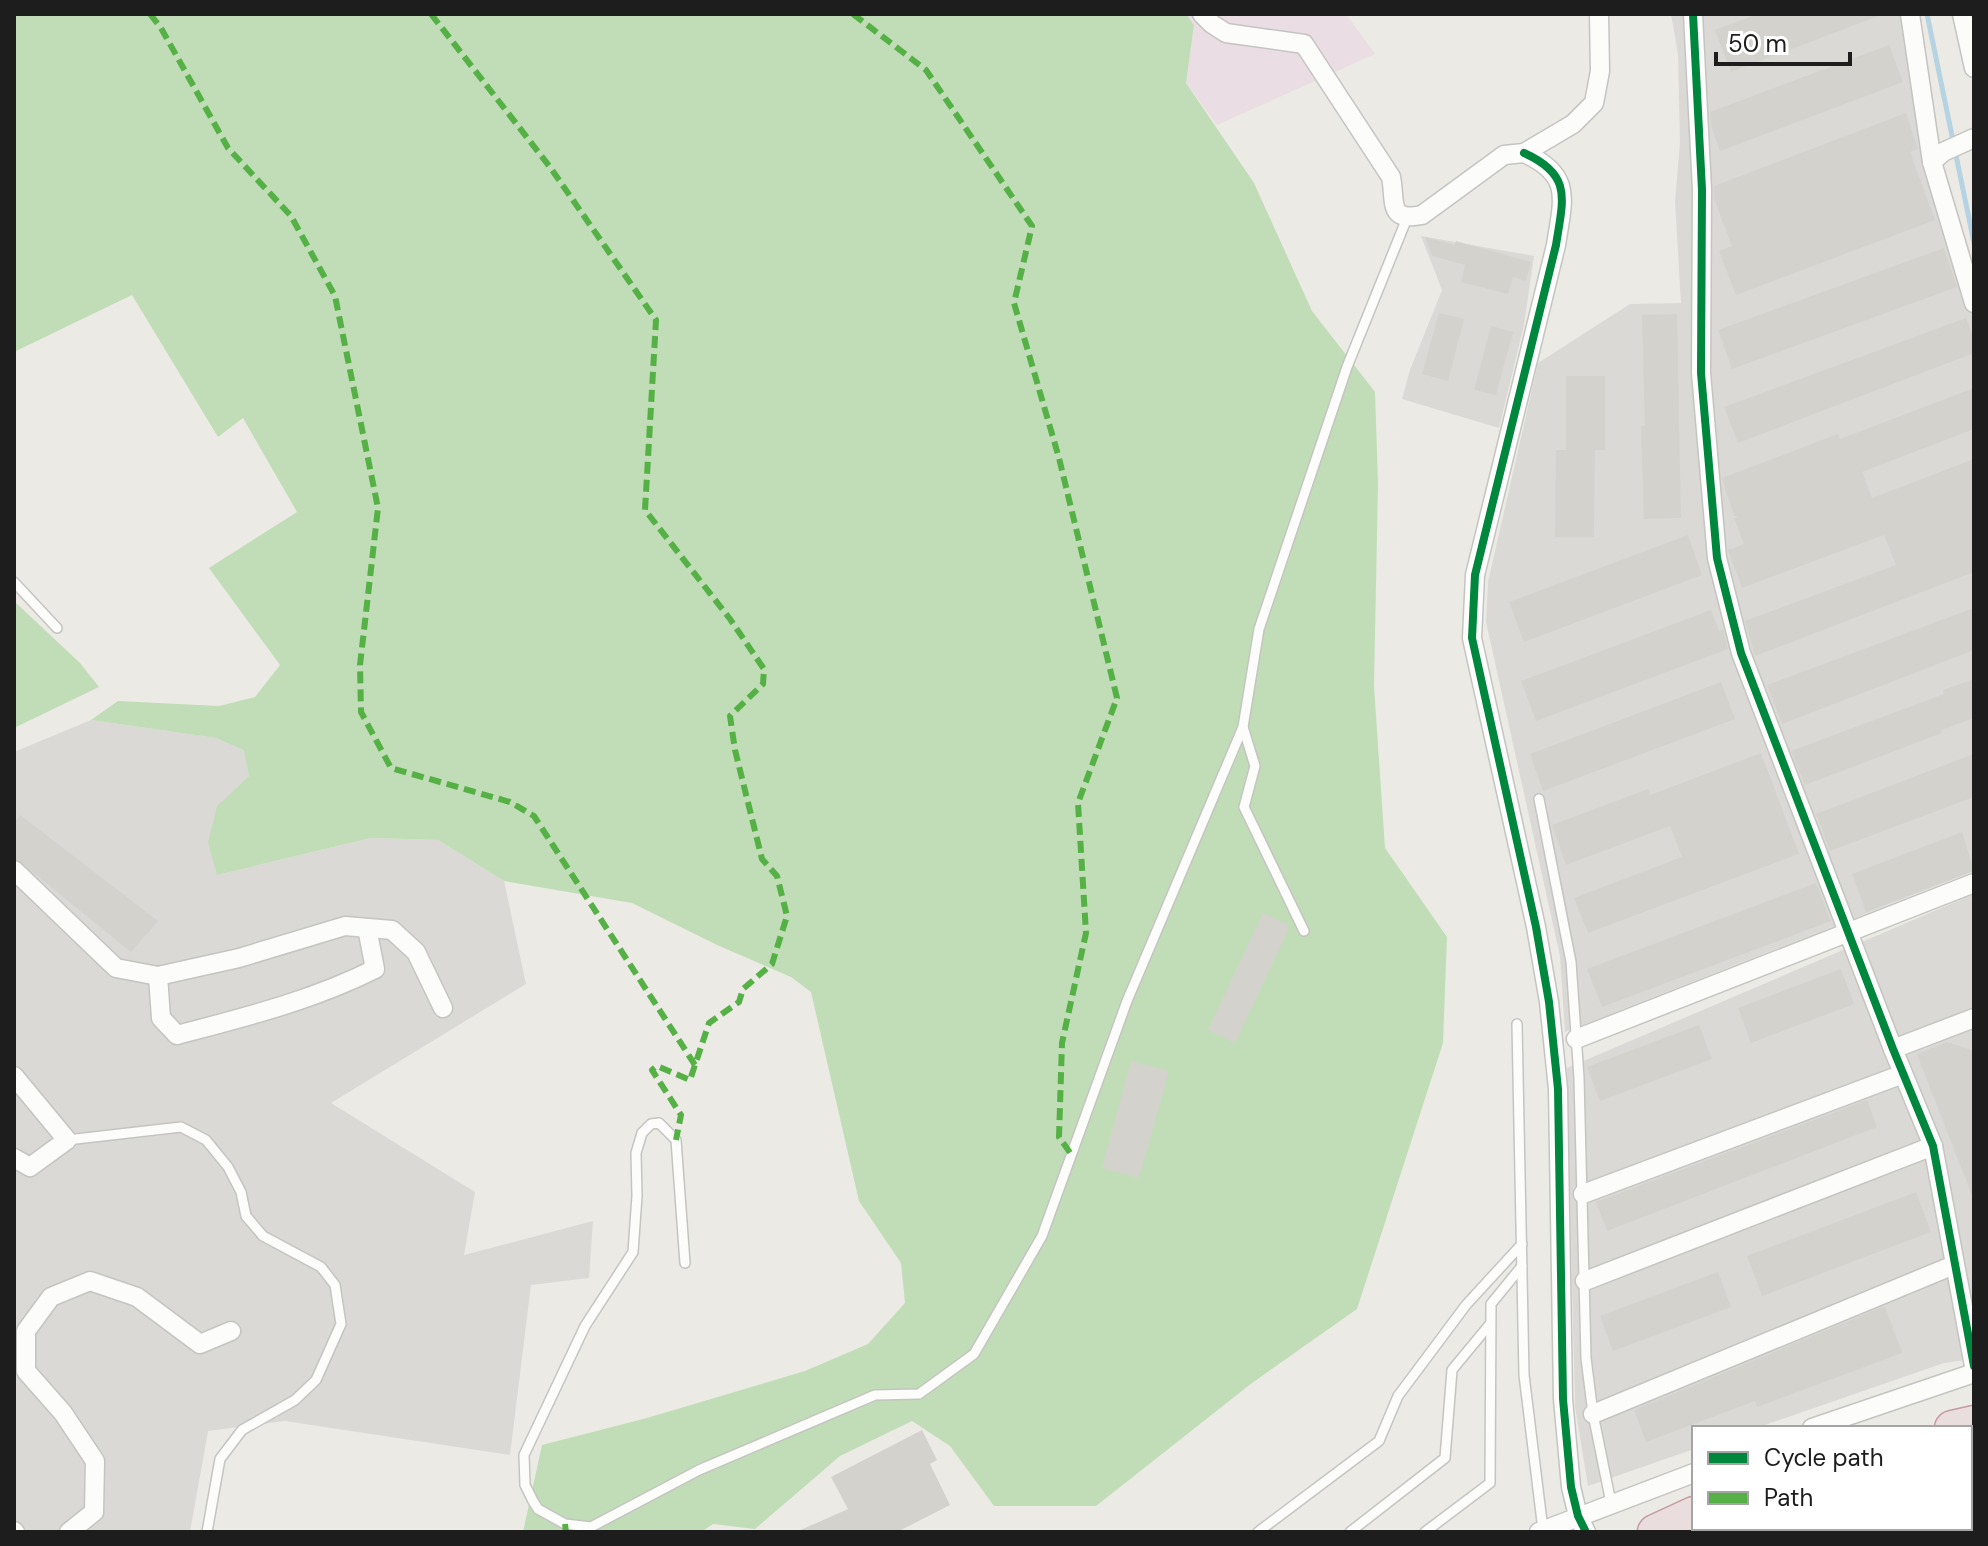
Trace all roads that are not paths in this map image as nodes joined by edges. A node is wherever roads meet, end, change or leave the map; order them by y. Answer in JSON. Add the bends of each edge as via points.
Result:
{"nodes":[{"id":1,"x":1202,"y":14,"type":"edge"},
{"id":2,"x":1599,"y":14,"type":"edge"},
{"id":3,"x":1693,"y":14,"type":"edge"},
{"id":4,"x":1910,"y":14,"type":"edge"},
{"id":5,"x":1962,"y":14,"type":"edge"},
{"id":6,"x":1974,"y":68,"type":"edge"},
{"id":7,"x":1970,"y":140,"type":"edge"},
{"id":8,"x":1524,"y":153,"type":"junction"},
{"id":9,"x":1938,"y":157,"type":"junction"},
{"id":10,"x":1407,"y":218,"type":"junction"},
{"id":11,"x":1974,"y":303,"type":"edge"},
{"id":12,"x":14,"y":582,"type":"edge"},
{"id":13,"x":57,"y":628,"type":"dead end"},
{"id":14,"x":1243,"y":727,"type":"junction"},
{"id":15,"x":1539,"y":799,"type":"dead end"},
{"id":16,"x":14,"y":870,"type":"edge"},
{"id":17,"x":1974,"y":883,"type":"edge"},
{"id":18,"x":367,"y":928,"type":"junction"},
{"id":19,"x":1304,"y":931,"type":"dead end"},
{"id":20,"x":1850,"y":933,"type":"junction"},
{"id":21,"x":158,"y":976,"type":"junction"},
{"id":22,"x":443,"y":1008,"type":"dead end"},
{"id":23,"x":1974,"y":1018,"type":"edge"},
{"id":24,"x":1517,"y":1024,"type":"dead end"},
{"id":25,"x":1576,"y":1039,"type":"junction"},
{"id":26,"x":1893,"y":1049,"type":"junction"},
{"id":27,"x":1903,"y":1074,"type":"junction"},
{"id":28,"x":14,"y":1076,"type":"edge"},
{"id":29,"x":67,"y":1140,"type":"junction"},
{"id":30,"x":1933,"y":1146,"type":"junction"},
{"id":31,"x":14,"y":1158,"type":"edge"},
{"id":32,"x":1583,"y":1194,"type":"junction"},
{"id":33,"x":1522,"y":1244,"type":"junction"},
{"id":34,"x":685,"y":1263,"type":"dead end"},
{"id":35,"x":1954,"y":1265,"type":"junction"},
{"id":36,"x":1522,"y":1266,"type":"junction"},
{"id":37,"x":1585,"y":1281,"type":"junction"},
{"id":38,"x":1490,"y":1324,"type":"junction"},
{"id":39,"x":231,"y":1331,"type":"dead end"},
{"id":40,"x":1974,"y":1366,"type":"edge"},
{"id":41,"x":1974,"y":1373,"type":"edge"},
{"id":42,"x":1593,"y":1414,"type":"junction"},
{"id":43,"x":1818,"y":1426,"type":"edge"},
{"id":44,"x":1692,"y":1474,"type":"edge"},
{"id":45,"x":1611,"y":1503,"type":"junction"},
{"id":46,"x":1692,"y":1515,"type":"edge"},
{"id":47,"x":1582,"y":1524,"type":"edge"},
{"id":48,"x":1541,"y":1531,"type":"edge"},
{"id":49,"x":69,"y":1532,"type":"edge"},
{"id":50,"x":207,"y":1532,"type":"edge"},
{"id":51,"x":1258,"y":1532,"type":"edge"},
{"id":52,"x":1350,"y":1532,"type":"edge"},
{"id":53,"x":1425,"y":1532,"type":"edge"},
{"id":54,"x":1655,"y":1532,"type":"edge"}],
"edges":[{"from":1,"to":10,"type":"street","via":[[1226,33],[1304,44],[1391,177],[1393,204],[1397,214]]},
{"from":2,"to":8,"type":"street","via":[[1600,71],[1594,103],[1573,124]]},
{"from":3,"to":20,"type":"street","via":[[1702,190],[1701,373],[1717,558],[1741,653]]},
{"from":4,"to":9,"type":"street"},
{"from":5,"to":6,"type":"street"},
{"from":7,"to":9,"type":"street"},
{"from":8,"to":10,"type":"street","via":[[1504,155],[1422,215]]},
{"from":8,"to":47,"type":"street","via":[[1558,177],[1563,195],[1556,245],[1475,575],[1472,638],[1549,1002],[1558,1089],[1563,1399],[1571,1487]]},
{"from":9,"to":11,"type":"street"},
{"from":10,"to":14,"type":"lane","via":[[1347,367],[1259,629]]},
{"from":12,"to":13,"type":"lane"},
{"from":14,"to":19,"type":"lane","via":[[1255,766],[1244,807]]},
{"from":14,"to":34,"type":"lane","via":[[1127,1001],[1042,1236],[974,1354],[919,1394],[875,1395],[699,1470],[591,1527],[565,1524],[533,1501],[525,1485],[524,1455],[585,1326],[633,1252],[636,1153],[651,1124],[659,1123],[676,1140]]},
{"from":15,"to":25,"type":"lane","via":[[1571,962]]},
{"from":16,"to":21,"type":"street","via":[[116,968]]},
{"from":17,"to":20,"type":"street"},
{"from":18,"to":21,"type":"street","via":[[345,926]]},
{"from":18,"to":21,"type":"street","via":[[375,969],[284,1007],[177,1035],[161,1018]]},
{"from":18,"to":22,"type":"street","via":[[392,930],[416,952]]},
{"from":20,"to":25,"type":"street"},
{"from":20,"to":26,"type":"street"},
{"from":23,"to":26,"type":"street"},
{"from":24,"to":33,"type":"lane"},
{"from":25,"to":32,"type":"lane"},
{"from":26,"to":27,"type":"street"},
{"from":27,"to":30,"type":"street"},
{"from":27,"to":32,"type":"street"},
{"from":28,"to":29,"type":"street"},
{"from":29,"to":31,"type":"street","via":[[30,1167]]},
{"from":29,"to":50,"type":"lane","via":[[181,1127],[206,1140],[228,1167],[246,1216],[263,1236],[321,1267],[335,1285],[341,1324],[316,1380],[295,1400],[242,1430],[220,1459]]},
{"from":30,"to":35,"type":"street"},
{"from":30,"to":37,"type":"street"},
{"from":32,"to":37,"type":"lane"},
{"from":33,"to":36,"type":"lane"},
{"from":33,"to":51,"type":"lane","via":[[1466,1305],[1398,1396],[1379,1441]]},
{"from":35,"to":40,"type":"street"},
{"from":35,"to":42,"type":"street"},
{"from":36,"to":38,"type":"lane","via":[[1491,1304]]},
{"from":36,"to":48,"type":"lane","via":[[1524,1375]]},
{"from":37,"to":42,"type":"lane"},
{"from":38,"to":52,"type":"lane","via":[[1452,1370],[1445,1458]]},
{"from":38,"to":53,"type":"lane","via":[[1490,1483]]},
{"from":39,"to":49,"type":"street","via":[[200,1344],[137,1297],[90,1281],[51,1297],[26,1331],[26,1371],[95,1461],[94,1512]]},
{"from":41,"to":43,"type":"street"},
{"from":42,"to":45,"type":"lane"},
{"from":44,"to":45,"type":"street"},
{"from":45,"to":47,"type":"street"},
{"from":46,"to":54,"type":"highway"},
{"from":47,"to":48,"type":"street"}]}
